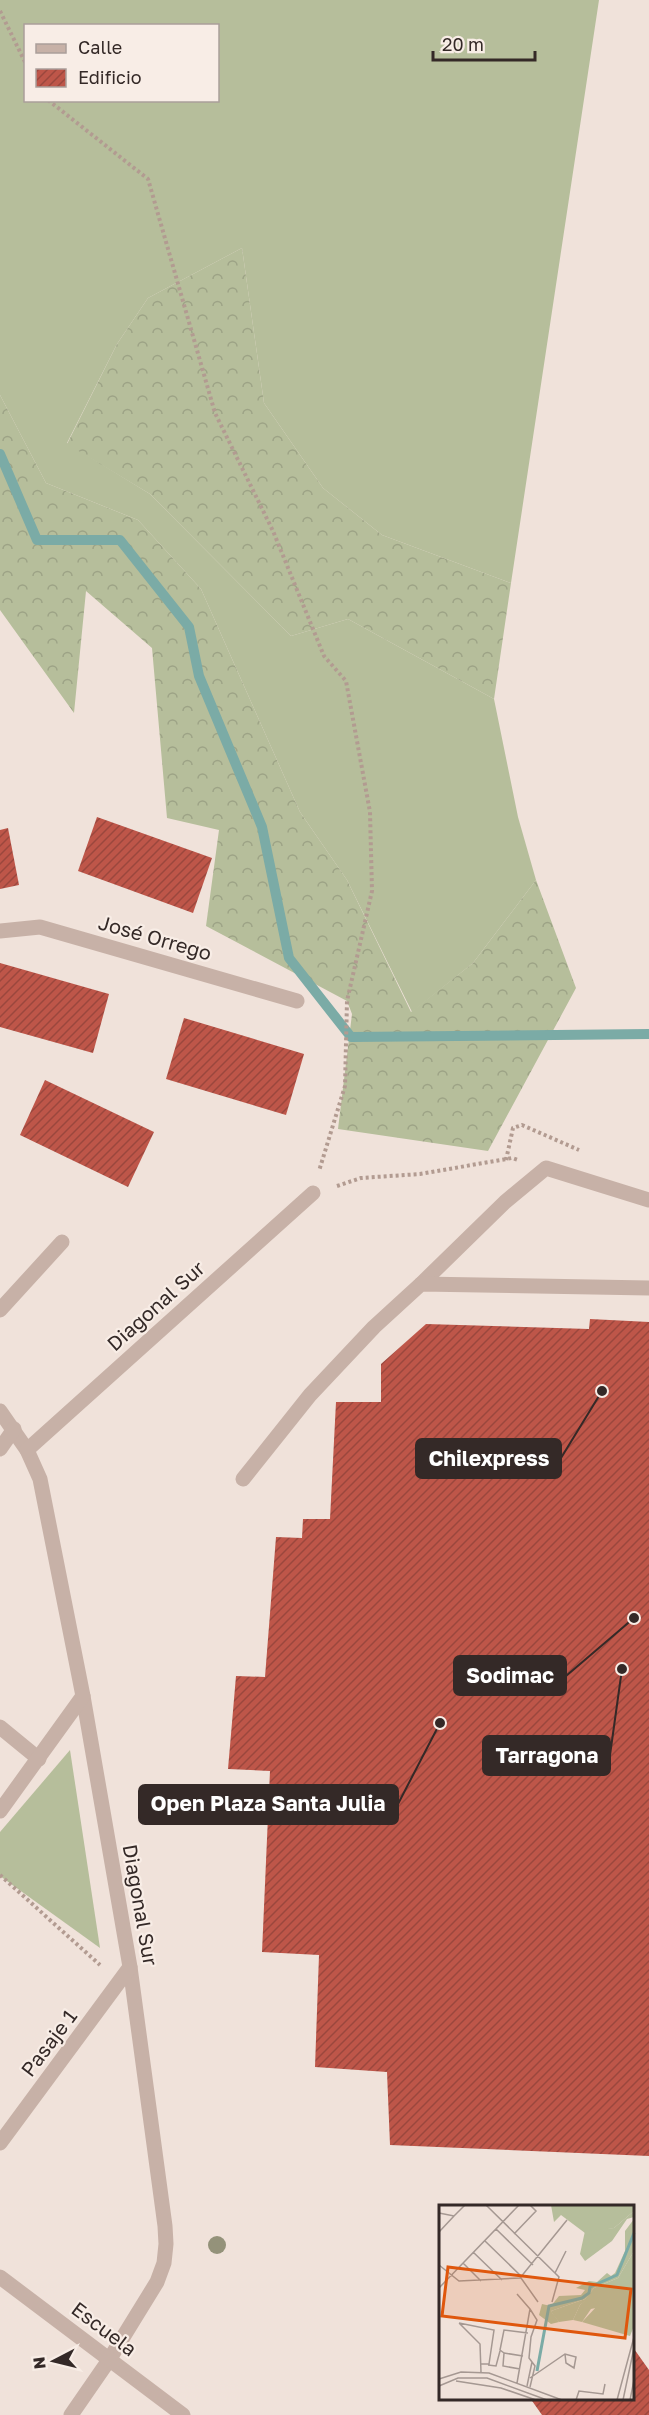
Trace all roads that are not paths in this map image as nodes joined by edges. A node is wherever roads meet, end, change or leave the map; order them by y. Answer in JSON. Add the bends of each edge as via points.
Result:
{"nodes":[{"id":1,"x":0,"y":931,"type":"edge"},
{"id":2,"x":297,"y":1001,"type":"dead end"},
{"id":3,"x":313,"y":1193,"type":"road end"},
{"id":4,"x":649,"y":1200,"type":"edge"},
{"id":5,"x":62,"y":1242,"type":"dead end"},
{"id":6,"x":421,"y":1284,"type":"junction"},
{"id":7,"x":649,"y":1288,"type":"edge"},
{"id":8,"x":0,"y":1310,"type":"edge"},
{"id":9,"x":0,"y":1411,"type":"edge"},
{"id":10,"x":15,"y":1428,"type":"junction"},
{"id":11,"x":0,"y":1449,"type":"edge"},
{"id":12,"x":27,"y":1450,"type":"junction"},
{"id":13,"x":243,"y":1479,"type":"dead end"},
{"id":14,"x":83,"y":1696,"type":"junction"},
{"id":15,"x":0,"y":1727,"type":"edge"},
{"id":16,"x":39,"y":1759,"type":"junction"},
{"id":17,"x":0,"y":1811,"type":"edge"},
{"id":18,"x":130,"y":1967,"type":"junction"},
{"id":19,"x":0,"y":2143,"type":"edge"},
{"id":20,"x":0,"y":2277,"type":"edge"},
{"id":21,"x":110,"y":2360,"type":"junction"},
{"id":22,"x":71,"y":2415,"type":"edge"},
{"id":23,"x":183,"y":2415,"type":"edge"}],
"edges":[{"from":1,"to":2,"type":"street","name":"José Orrego","via":[[40,927]]},
{"from":3,"to":12,"type":"street","name":"Diagonal Sur"},
{"from":4,"to":6,"type":"street","via":[[546,1168]]},
{"from":5,"to":8,"type":"street"},
{"from":6,"to":7,"type":"street"},
{"from":6,"to":13,"type":"street","via":[[310,1395]]},
{"from":9,"to":10,"type":"street","name":"Diagonal Sur"},
{"from":10,"to":11,"type":"street"},
{"from":10,"to":12,"type":"street","name":"Diagonal Sur"},
{"from":12,"to":14,"type":"street","name":"Diagonal Sur","via":[[40,1479]]},
{"from":14,"to":16,"type":"street"},
{"from":14,"to":18,"type":"street","name":"Diagonal Sur"},
{"from":15,"to":16,"type":"street"},
{"from":16,"to":17,"type":"street"},
{"from":18,"to":19,"type":"street","name":"Pasaje 1"},
{"from":18,"to":21,"type":"street","name":"Diagonal Sur","via":[[166,2244],[157,2282]]},
{"from":20,"to":21,"type":"street","name":"Escuela"},
{"from":21,"to":22,"type":"street","name":"Diagonal Sur"},
{"from":21,"to":23,"type":"street","name":"Escuela"}]}
